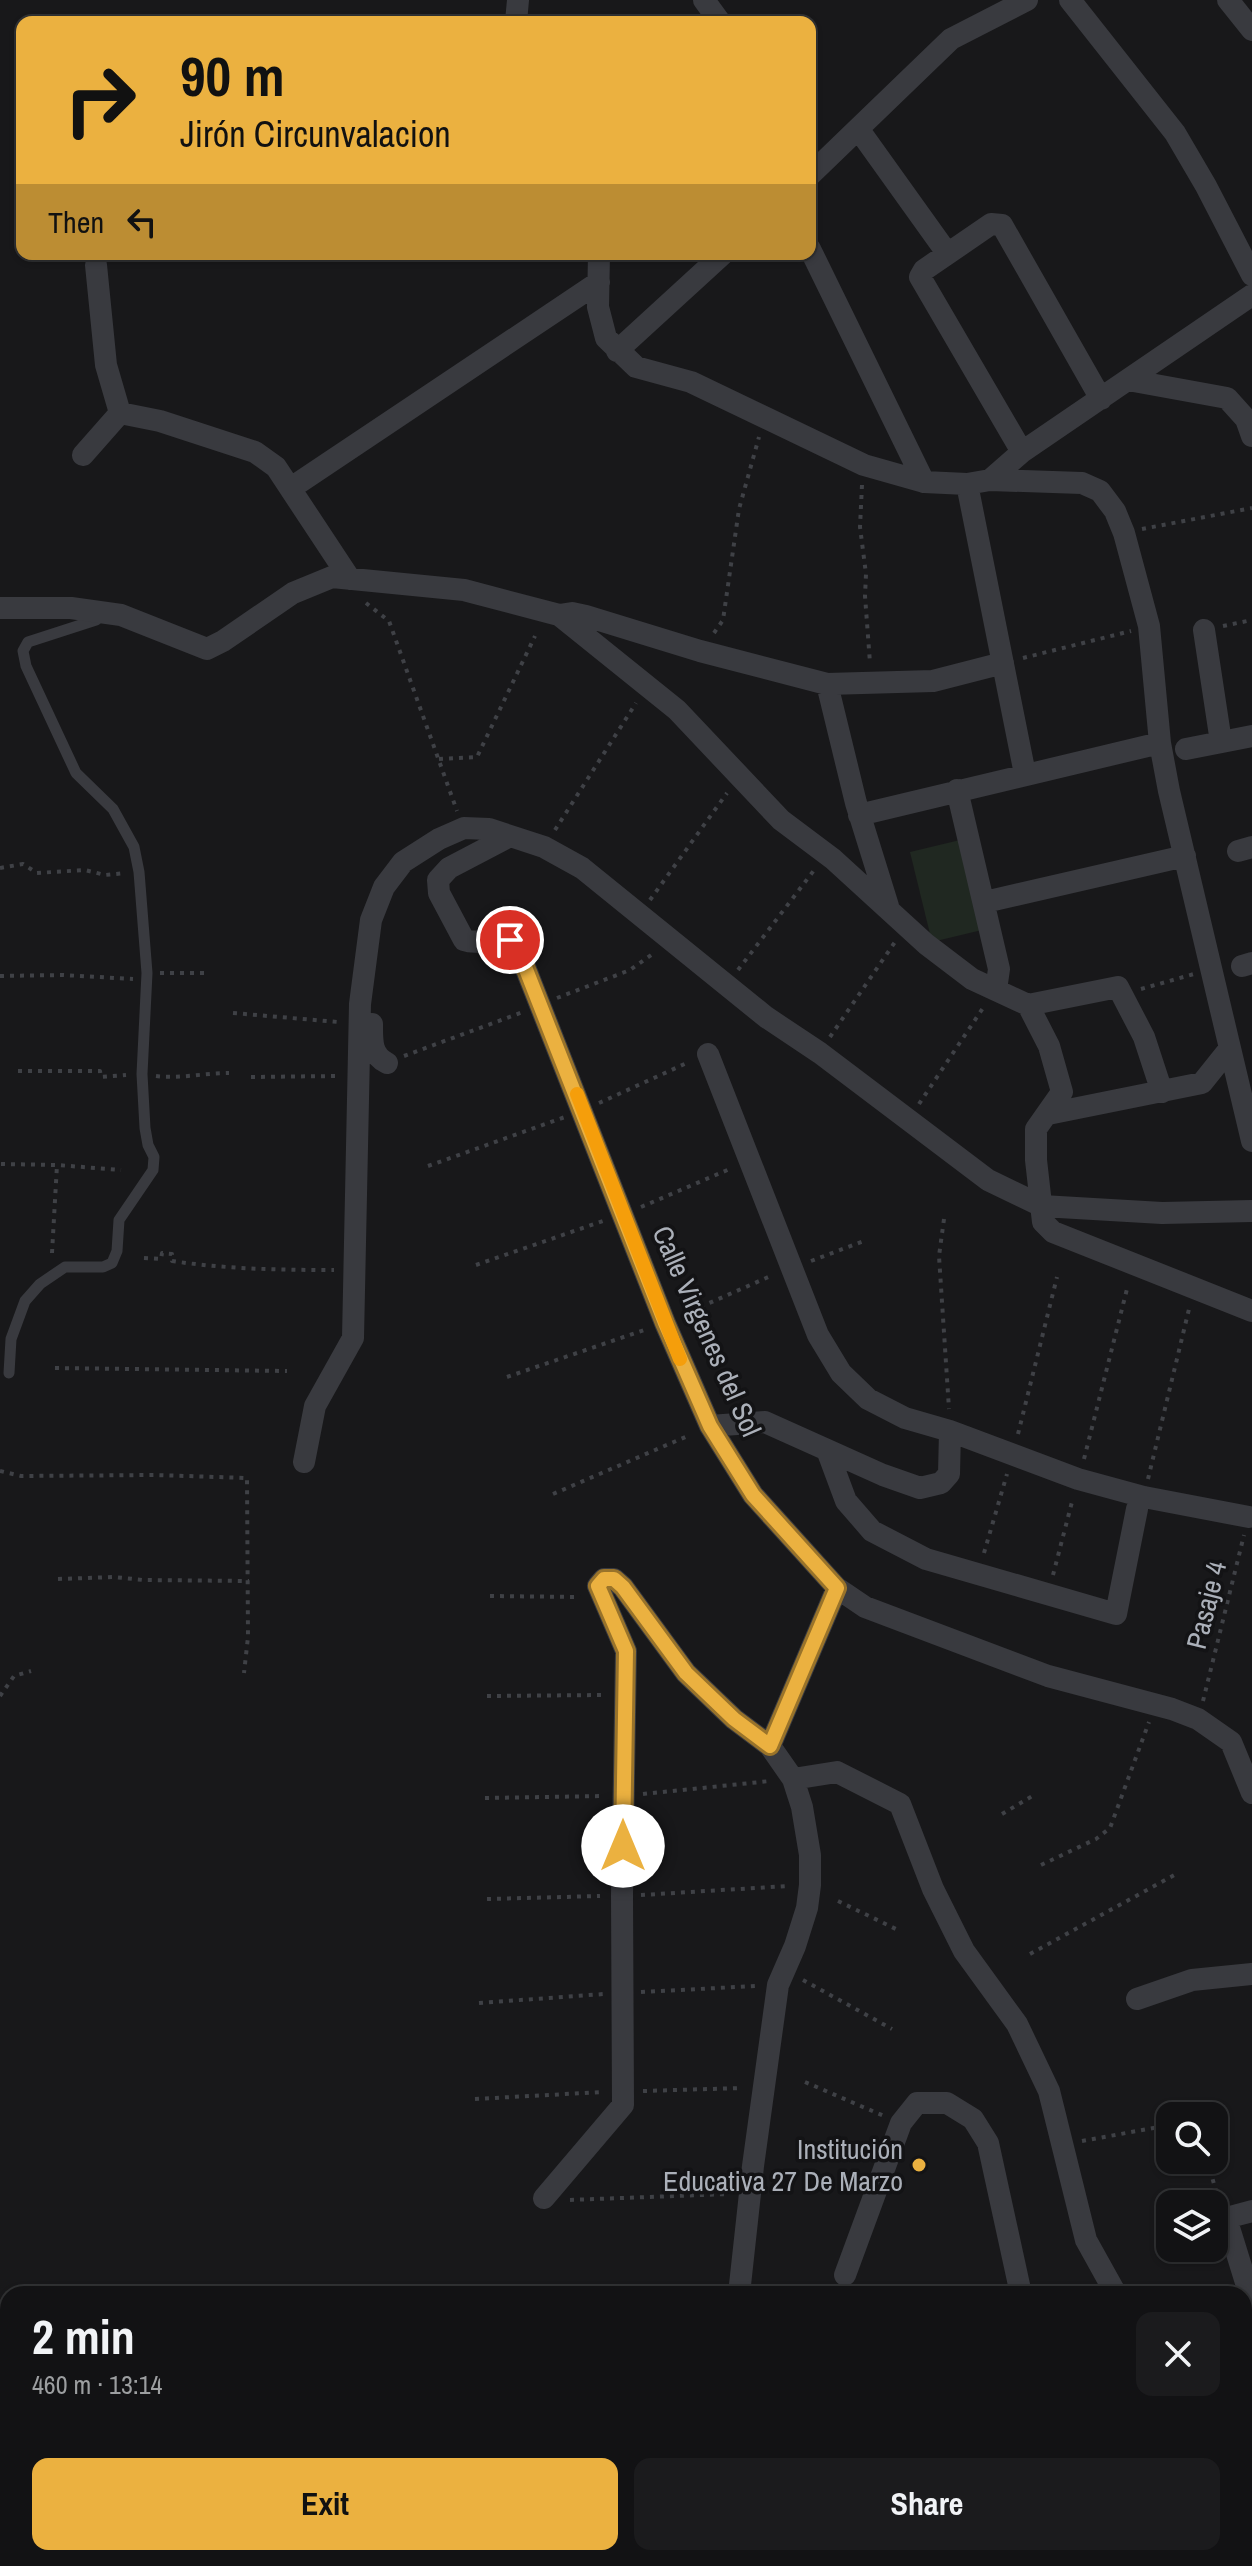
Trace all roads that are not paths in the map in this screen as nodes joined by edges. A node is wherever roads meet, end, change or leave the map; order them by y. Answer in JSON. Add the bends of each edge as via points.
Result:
{"nodes":[{"id":1,"x":1027,"y":0,"type":"edge"},
{"id":2,"x":1070,"y":0,"type":"edge"},
{"id":3,"x":1228,"y":0,"type":"edge"},
{"id":4,"x":1252,"y":30,"type":"edge"},
{"id":5,"x":859,"y":130,"type":"junction"},
{"id":6,"x":816,"y":169,"type":"edge"},
{"id":7,"x":947,"y":253,"type":"junction"},
{"id":8,"x":599,"y":260,"type":"edge"},
{"id":9,"x":716,"y":260,"type":"edge"},
{"id":10,"x":815,"y":260,"type":"edge"},
{"id":11,"x":96,"y":265,"type":"dead end"},
{"id":12,"x":1252,"y":275,"type":"edge"},
{"id":13,"x":599,"y":282,"type":"junction"},
{"id":14,"x":1252,"y":295,"type":"edge"},
{"id":15,"x":617,"y":351,"type":"junction"},
{"id":16,"x":1128,"y":380,"type":"junction"},
{"id":17,"x":1101,"y":399,"type":"junction"},
{"id":18,"x":120,"y":413,"type":"junction"},
{"id":19,"x":1252,"y":436,"type":"edge"},
{"id":20,"x":1022,"y":452,"type":"junction"},
{"id":21,"x":83,"y":455,"type":"dead end"},
{"id":22,"x":990,"y":480,"type":"junction"},
{"id":23,"x":924,"y":482,"type":"junction"},
{"id":24,"x":967,"y":484,"type":"junction"},
{"id":25,"x":291,"y":488,"type":"junction"},
{"id":26,"x":355,"y":588,"type":"junction"},
{"id":27,"x":0,"y":608,"type":"edge"},
{"id":28,"x":103,"y":613,"type":"junction"},
{"id":29,"x":559,"y":615,"type":"junction"},
{"id":30,"x":1204,"y":630,"type":"dead end"},
{"id":31,"x":1003,"y":663,"type":"junction"},
{"id":32,"x":827,"y":684,"type":"junction"},
{"id":33,"x":1252,"y":736,"type":"edge"},
{"id":34,"x":1221,"y":742,"type":"junction"},
{"id":35,"x":1160,"y":743,"type":"junction"},
{"id":36,"x":1186,"y":749,"type":"dead end"},
{"id":37,"x":1025,"y":774,"type":"junction"},
{"id":38,"x":957,"y":790,"type":"junction"},
{"id":39,"x":859,"y":815,"type":"junction"},
{"id":40,"x":510,"y":836,"type":"junction"},
{"id":41,"x":1185,"y":856,"type":"junction"},
{"id":42,"x":985,"y":902,"type":"junction"},
{"id":43,"x":888,"y":908,"type":"junction"},
{"id":44,"x":996,"y":990,"type":"junction"},
{"id":45,"x":1028,"y":1005,"type":"junction"},
{"id":46,"x":360,"y":1014,"type":"junction"},
{"id":47,"x":1230,"y":1048,"type":"junction"},
{"id":48,"x":708,"y":1054,"type":"dead end"},
{"id":49,"x":387,"y":1063,"type":"dead end"},
{"id":50,"x":1162,"y":1092,"type":"junction"},
{"id":51,"x":1048,"y":1114,"type":"junction"},
{"id":52,"x":1252,"y":1141,"type":"edge"},
{"id":53,"x":1042,"y":1206,"type":"junction"},
{"id":54,"x":1252,"y":1211,"type":"edge"},
{"id":55,"x":1252,"y":1311,"type":"edge"},
{"id":56,"x":9,"y":1373,"type":"dead end"},
{"id":57,"x":710,"y":1426,"type":"junction"},
{"id":58,"x":950,"y":1431,"type":"junction"},
{"id":59,"x":827,"y":1450,"type":"junction"},
{"id":60,"x":304,"y":1462,"type":"dead end"},
{"id":61,"x":1140,"y":1503,"type":"junction"},
{"id":62,"x":1249,"y":1517,"type":"road end"},
{"id":63,"x":837,"y":1588,"type":"junction"},
{"id":64,"x":770,"y":1746,"type":"junction"},
{"id":65,"x":793,"y":1779,"type":"junction"},
{"id":66,"x":1252,"y":1793,"type":"edge"},
{"id":67,"x":1251,"y":1979,"type":"edge"},
{"id":68,"x":1137,"y":1999,"type":"dead end"},
{"id":69,"x":553,"y":2200,"type":"road end"},
{"id":70,"x":1252,"y":2211,"type":"edge"},
{"id":71,"x":845,"y":2275,"type":"dead end"},
{"id":72,"x":740,"y":2286,"type":"edge"},
{"id":73,"x":1019,"y":2286,"type":"edge"},
{"id":74,"x":1112,"y":2286,"type":"edge"},
{"id":75,"x":1247,"y":2286,"type":"edge"}],
"edges":[{"from":1,"to":5,"type":"street","via":[[951,39]]},
{"from":2,"to":12,"type":"street","via":[[1175,133]]},
{"from":3,"to":4,"type":"street"},
{"from":5,"to":6,"type":"street"},
{"from":5,"to":7,"type":"street"},
{"from":7,"to":17,"type":"street","via":[[991,224],[1002,225]]},
{"from":7,"to":20,"type":"street","via":[[920,277]]},
{"from":8,"to":13,"type":"street"},
{"from":9,"to":15,"type":"street"},
{"from":10,"to":23,"type":"street"},
{"from":11,"to":18,"type":"street","via":[[106,365]]},
{"from":13,"to":15,"type":"street","via":[[598,307],[606,338]]},
{"from":13,"to":25,"type":"street"},
{"from":14,"to":16,"type":"street"},
{"from":15,"to":23,"type":"street","via":[[636,367],[733,400],[864,465]]},
{"from":16,"to":17,"type":"street"},
{"from":16,"to":19,"type":"street","via":[[1227,398],[1246,419]]},
{"from":17,"to":20,"type":"street"},
{"from":18,"to":21,"type":"street"},
{"from":18,"to":25,"type":"street","via":[[255,452],[276,467]]},
{"from":20,"to":22,"type":"street"},
{"from":22,"to":24,"type":"street"},
{"from":22,"to":35,"type":"street","via":[[1082,483],[1100,491],[1115,511],[1149,626]]},
{"from":23,"to":24,"type":"street"},
{"from":24,"to":31,"type":"street"},
{"from":25,"to":26,"type":"street"},
{"from":26,"to":28,"type":"street","via":[[332,577],[293,593],[207,649]]},
{"from":26,"to":29,"type":"street","via":[[464,590]]},
{"from":27,"to":28,"type":"street"},
{"from":28,"to":56,"type":"lane","via":[[96,620],[28,642],[23,651],[76,773],[129,833],[139,872],[147,977],[145,1128],[153,1170],[119,1220],[112,1263],[65,1267],[30,1295],[13,1331]]},
{"from":29,"to":32,"type":"street","via":[[586,616]]},
{"from":29,"to":43,"type":"street","via":[[677,710],[781,820]]},
{"from":30,"to":34,"type":"street"},
{"from":31,"to":32,"type":"street","via":[[933,681]]},
{"from":31,"to":37,"type":"street"},
{"from":32,"to":39,"type":"street"},
{"from":33,"to":34,"type":"street"},
{"from":34,"to":36,"type":"street"},
{"from":35,"to":37,"type":"street"},
{"from":35,"to":41,"type":"street"},
{"from":37,"to":38,"type":"street"},
{"from":38,"to":39,"type":"street"},
{"from":38,"to":42,"type":"street"},
{"from":39,"to":43,"type":"street"},
{"from":40,"to":46,"type":"street","via":[[464,828],[403,862],[384,887],[371,920]]},
{"from":40,"to":53,"type":"street","via":[[582,868],[766,1017],[988,1180]]},
{"from":40,"to":57,"type":"street","name":"Calle Virgenes del Sol","via":[[449,868],[438,880],[439,893],[464,940],[502,938],[516,944]]},
{"from":41,"to":42,"type":"street"},
{"from":41,"to":47,"type":"street"},
{"from":42,"to":44,"type":"street","via":[[999,969]]},
{"from":43,"to":44,"type":"street","via":[[972,979]]},
{"from":44,"to":45,"type":"street"},
{"from":45,"to":50,"type":"street","via":[[1118,987],[1144,1037]]},
{"from":45,"to":51,"type":"street","via":[[1049,1046],[1062,1092]]},
{"from":46,"to":49,"type":"street","via":[[372,1016],[372,1044]]},
{"from":46,"to":60,"type":"street","via":[[353,1338],[315,1406]]},
{"from":47,"to":50,"type":"street","via":[[1202,1083]]},
{"from":47,"to":52,"type":"street"},
{"from":48,"to":58,"type":"street","via":[[818,1335],[841,1373],[868,1399],[905,1418]]},
{"from":50,"to":51,"type":"street"},
{"from":51,"to":53,"type":"street","via":[[1036,1129]]},
{"from":53,"to":54,"type":"street","via":[[1162,1213]]},
{"from":53,"to":55,"type":"street","via":[[1043,1222],[1053,1232]]},
{"from":57,"to":59,"type":"street","via":[[765,1422]]},
{"from":57,"to":63,"type":"street","name":"Calle Virgenes del Sol","via":[[753,1495]]},
{"from":58,"to":59,"type":"street","via":[[949,1474],[941,1483],[920,1488]]},
{"from":58,"to":61,"type":"street"},
{"from":59,"to":61,"type":"street","via":[[846,1501],[872,1531],[926,1559],[1116,1614]]},
{"from":61,"to":62,"type":"street"},
{"from":63,"to":64,"type":"street"},
{"from":63,"to":66,"type":"street","name":"Calle Virgenes del Sol","via":[[865,1607],[1048,1676],[1198,1719],[1231,1742]]},
{"from":64,"to":65,"type":"street"},
{"from":64,"to":69,"type":"street","via":[[686,1673],[623,1587],[604,1579],[598,1586],[601,1597],[626,1651],[623,2105]]},
{"from":65,"to":72,"type":"street","via":[[810,1855],[810,1885],[795,1946],[778,1985]]},
{"from":65,"to":74,"type":"street","via":[[837,1772],[900,1804],[964,1951],[1017,2024],[1049,2091],[1086,2240]]},
{"from":67,"to":68,"type":"street","via":[[1192,1980]]},
{"from":70,"to":75,"type":"street","via":[[1226,2218]]},
{"from":71,"to":73,"type":"street","via":[[901,2123],[917,2103],[947,2103],[973,2119],[988,2143]]}]}
